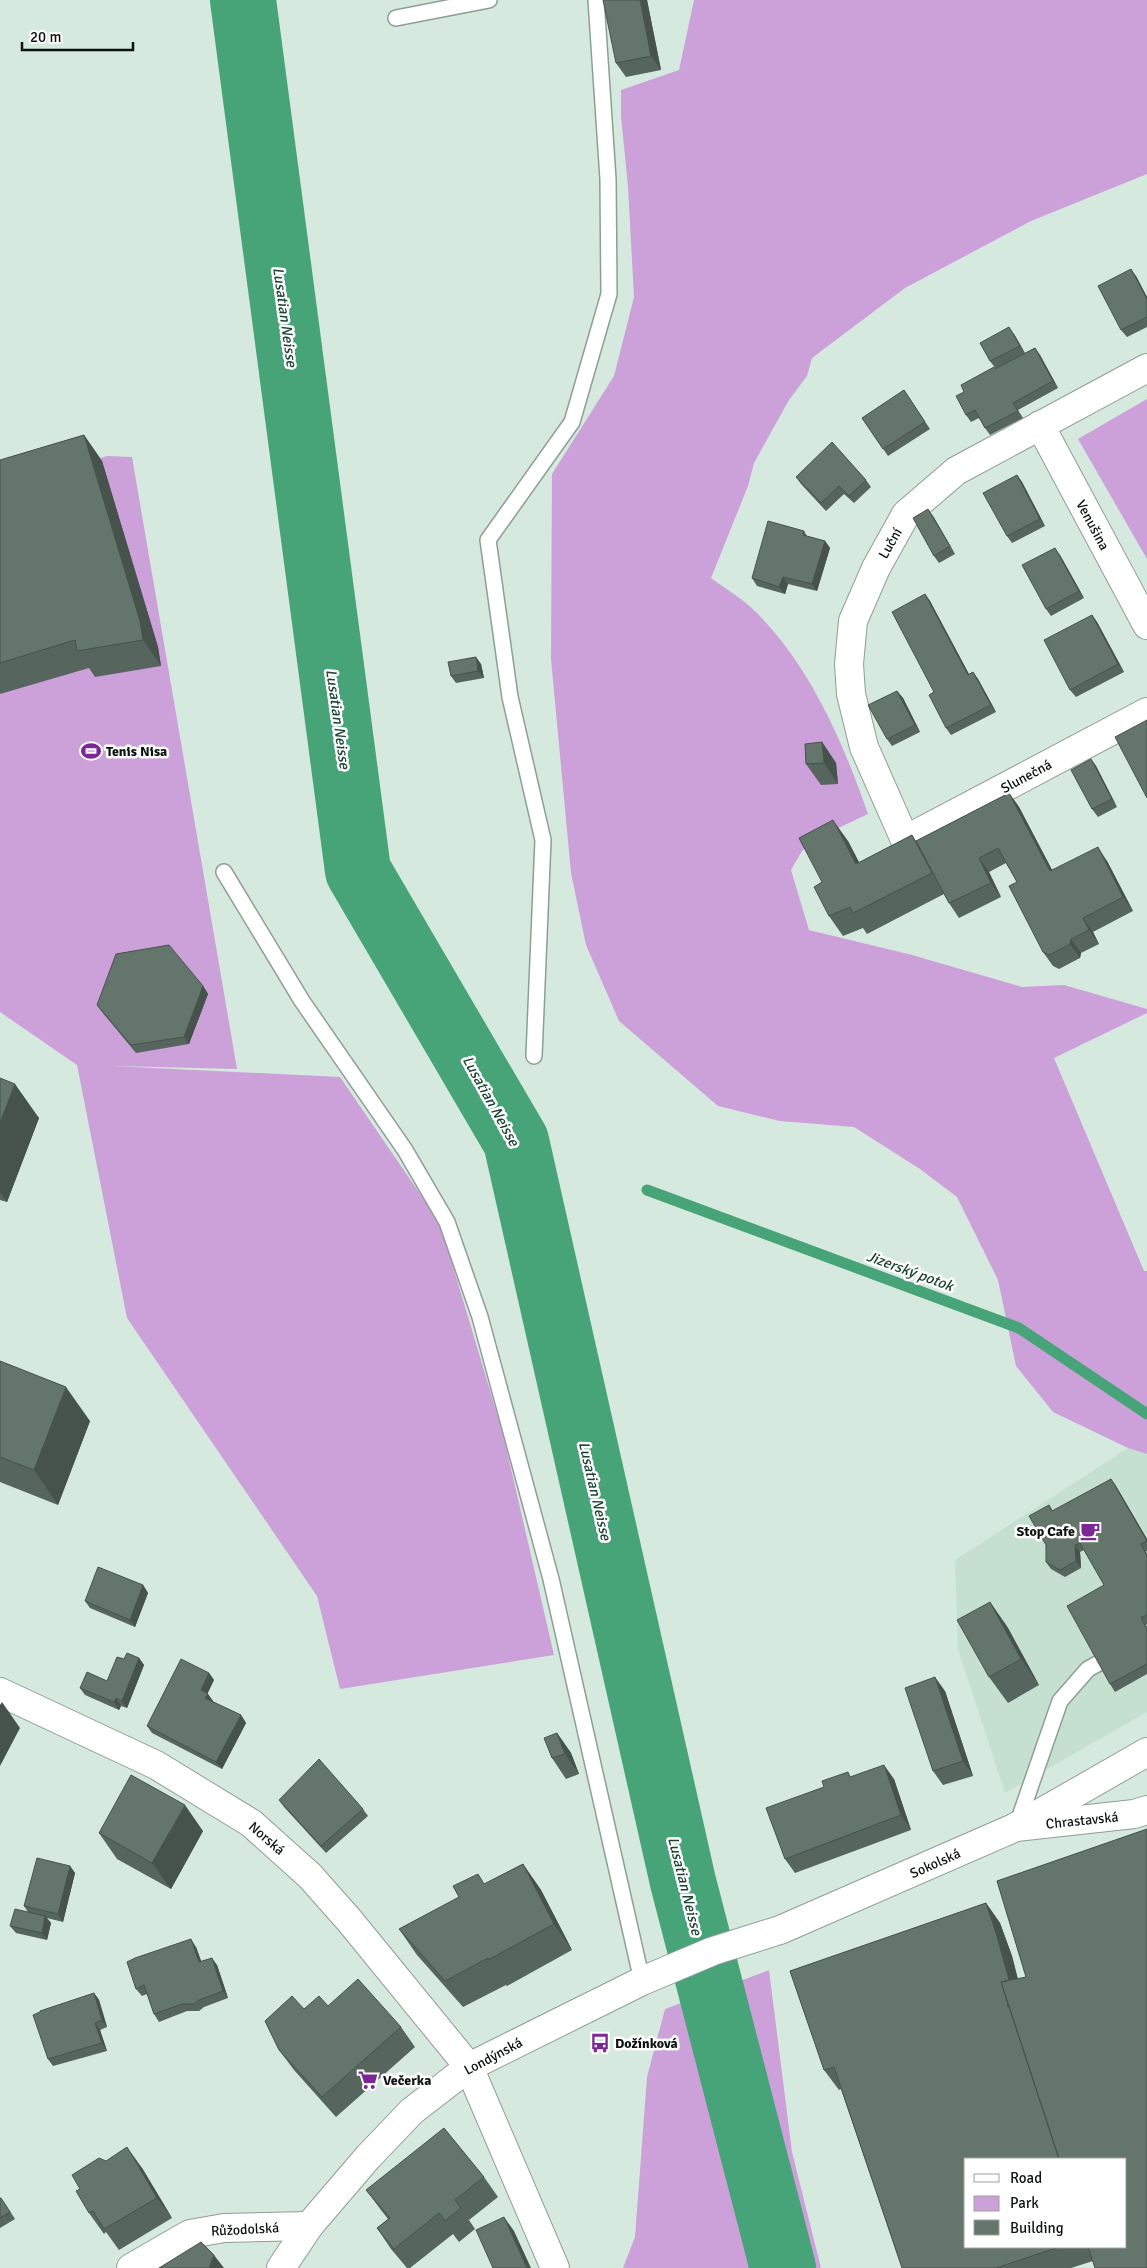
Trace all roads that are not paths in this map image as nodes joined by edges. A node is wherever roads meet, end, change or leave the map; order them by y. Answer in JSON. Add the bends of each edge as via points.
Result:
{"nodes":[{"id":1,"x":489,"y":0,"type":"edge"},
{"id":2,"x":596,"y":0,"type":"edge"},
{"id":3,"x":396,"y":18,"type":"dead end"},
{"id":4,"x":1147,"y":368,"type":"edge"},
{"id":5,"x":1040,"y":425,"type":"junction"},
{"id":6,"x":1147,"y":625,"type":"edge"},
{"id":7,"x":1147,"y":712,"type":"edge"},
{"id":8,"x":905,"y":840,"type":"joint"},
{"id":9,"x":224,"y":872,"type":"dead end"},
{"id":10,"x":534,"y":1056,"type":"dead end"},
{"id":11,"x":1147,"y":1637,"type":"edge"},
{"id":12,"x":0,"y":1692,"type":"edge"},
{"id":13,"x":1147,"y":1752,"type":"edge"},
{"id":14,"x":1147,"y":1810,"type":"edge"},
{"id":15,"x":1016,"y":1827,"type":"junction"},
{"id":16,"x":713,"y":1951,"type":"joint"},
{"id":17,"x":642,"y":1981,"type":"junction"},
{"id":18,"x":469,"y":2067,"type":"junction"},
{"id":19,"x":309,"y":2226,"type":"junction"},
{"id":20,"x":131,"y":2268,"type":"edge"},
{"id":21,"x":281,"y":2268,"type":"edge"},
{"id":22,"x":555,"y":2268,"type":"edge"}],
"edges":[{"from":1,"to":3,"type":"lane"},
{"from":2,"to":10,"type":"lane","via":[[608,179],[609,294],[572,422],[488,540],[510,697],[543,840]]},
{"from":4,"to":5,"type":"street","name":"Luční"},
{"from":5,"to":6,"type":"street","name":"Venušina"},
{"from":5,"to":8,"type":"street","name":"Luční","via":[[956,471],[906,514],[876,568],[853,621],[849,664],[851,694],[864,747]]},
{"from":7,"to":8,"type":"street","name":"Slunečná"},
{"from":9,"to":17,"type":"lane","via":[[302,1001],[406,1150],[447,1222],[480,1317],[551,1579]]},
{"from":11,"to":15,"type":"lane","via":[[1088,1669],[1060,1701]]},
{"from":12,"to":18,"type":"street","name":"Norská","via":[[156,1765],[251,1823],[310,1876]]},
{"from":13,"to":15,"type":"street","name":"Sokolská"},
{"from":14,"to":15,"type":"street","name":"Chrastavská"},
{"from":15,"to":16,"type":"street","name":"Sokolská","via":[[780,1930]]},
{"from":16,"to":17,"type":"street","name":"Londýnská"},
{"from":17,"to":18,"type":"street","name":"Londýnská"},
{"from":18,"to":19,"type":"street","name":"Londýnská","via":[[412,2111]]},
{"from":18,"to":22,"type":"street"},
{"from":19,"to":20,"type":"street","name":"Růžodolská","via":[[224,2228],[190,2234]]},
{"from":19,"to":21,"type":"street","name":"Londýnská"}]}
